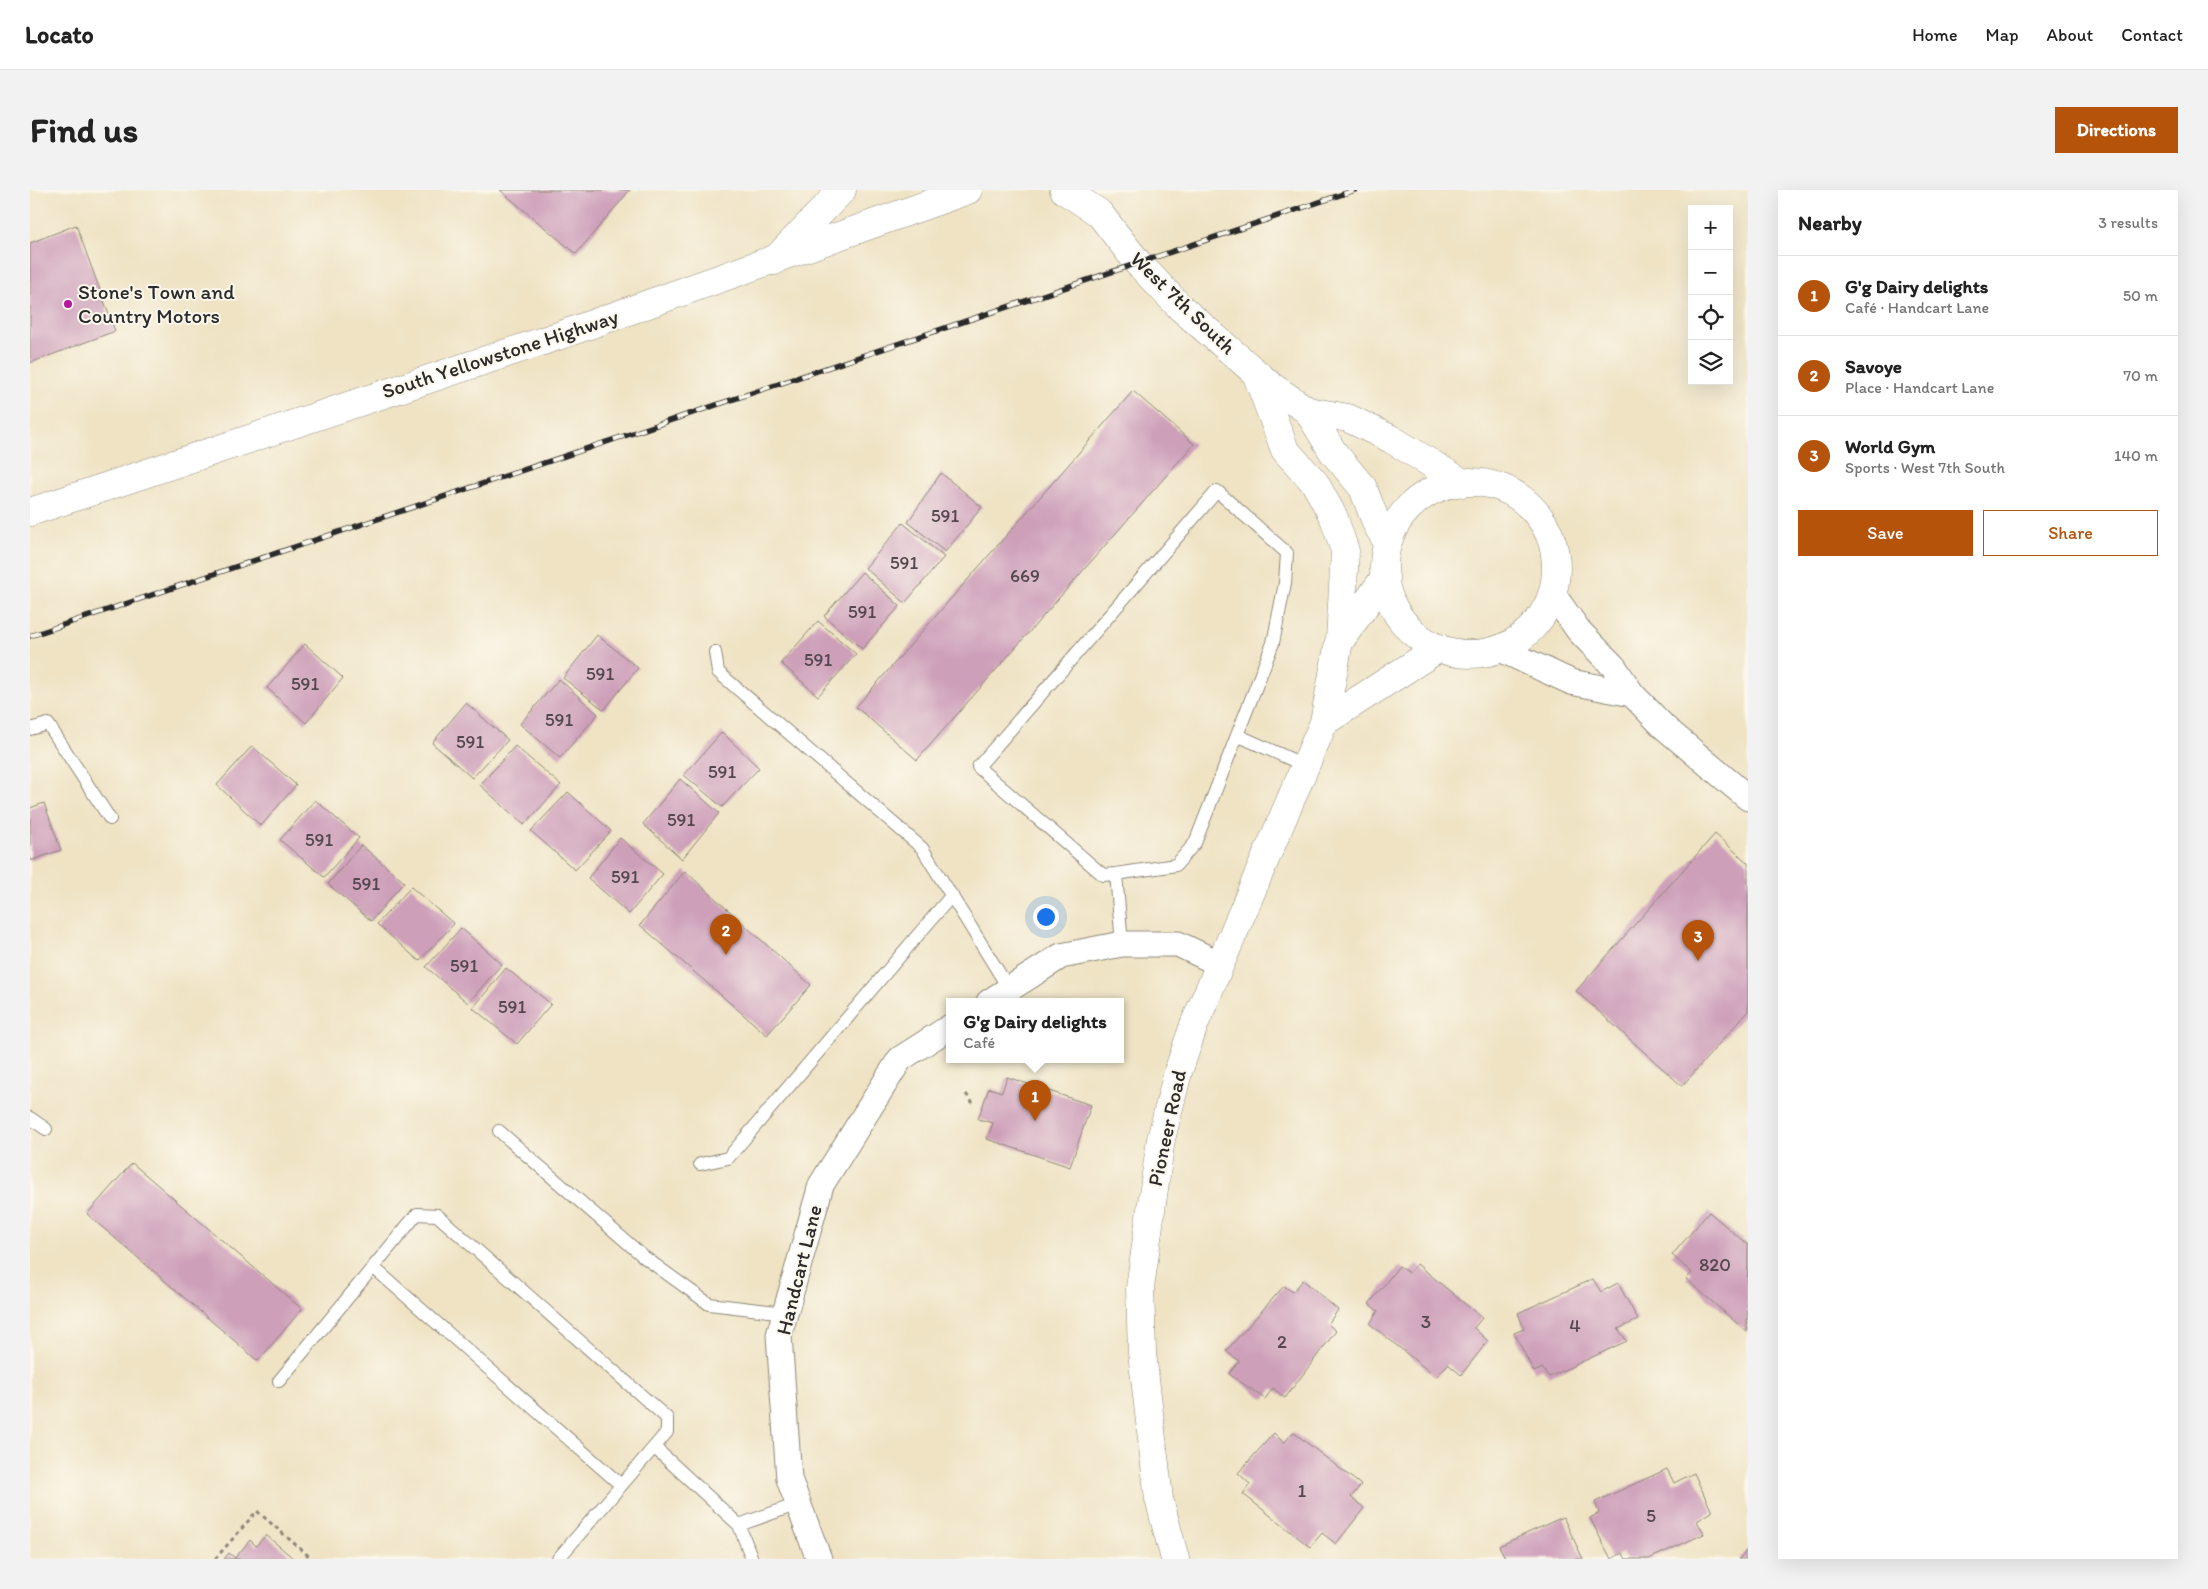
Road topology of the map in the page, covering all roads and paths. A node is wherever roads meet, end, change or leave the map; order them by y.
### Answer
1 (842, 190) edge
2 (968, 190) edge
3 (1064, 190) edge
4 (774, 260) junction
5 (1256, 373) junction
6 (1308, 411) junction
7 (1463, 483) junction
8 (30, 512) edge
9 (1387, 541) junction
10 (1384, 577) junction
11 (1552, 593) junction
12 (1339, 642) junction
13 (1439, 648) junction
14 (1500, 650) junction
15 (715, 652) dead end
16 (1632, 694) junction
17 (1324, 722) junction
18 (30, 729) edge
19 (1237, 735) junction
20 (1306, 766) junction
21 (1748, 798) edge
22 (110, 819) dead end
23 (1116, 874) junction
24 (952, 896) junction
25 (1122, 944) junction
26 (1220, 964) junction
27 (999, 996) edge
28 (946, 1030) edge
29 (966, 1094) dead end
30 (973, 1103) dead end
31 (30, 1118) edge
32 (46, 1129) dead end
33 (499, 1131) dead end
34 (700, 1164) dead end
35 (373, 1267) junction
36 (785, 1313) junction
37 (279, 1381) dead end
38 (654, 1447) junction
39 (621, 1485) junction
40 (798, 1504) junction
41 (739, 1525) junction
42 (215, 1559) edge
43 (312, 1559) edge
44 (558, 1559) edge
45 (752, 1559) edge
46 (819, 1559) edge
47 (1175, 1559) edge

1 - 4 street
2 - 4 street, South Yellowstone Highway
3 - 5 street, West 7th South
4 - 8 street, South Yellowstone Highway
5 - 6 street, West 7th South
5 - 12 street
6 - 7 street, West 7th South
6 - 9 street, West 7th South
7 - 9 street
7 - 11 street
9 - 10 street
10 - 12 street, Pioneer Road
10 - 13 street
11 - 14 street
11 - 16 street
12 - 17 street, Pioneer Road
13 - 14 street
13 - 17 street
14 - 16 street
15 - 24 lane
16 - 21 street
17 - 20 street, Pioneer Road
18 - 22 lane
19 - 20 lane
19 - 23 lane
19 - 23 lane
20 - 26 street, Pioneer Road
23 - 25 lane
24 - 27 lane
24 - 34 lane
25 - 26 street
25 - 27 street
26 - 47 street, Pioneer Road
28 - 36 street, Handcart Lane
29 - 30 path
31 - 32 lane
33 - 36 lane
35 - 37 lane
35 - 38 lane
35 - 39 lane
36 - 40 street, Handcart Lane
38 - 39 lane
38 - 41 lane
39 - 44 lane
40 - 41 lane
40 - 46 street, Handcart Lane
41 - 45 lane
42 - 43 path

